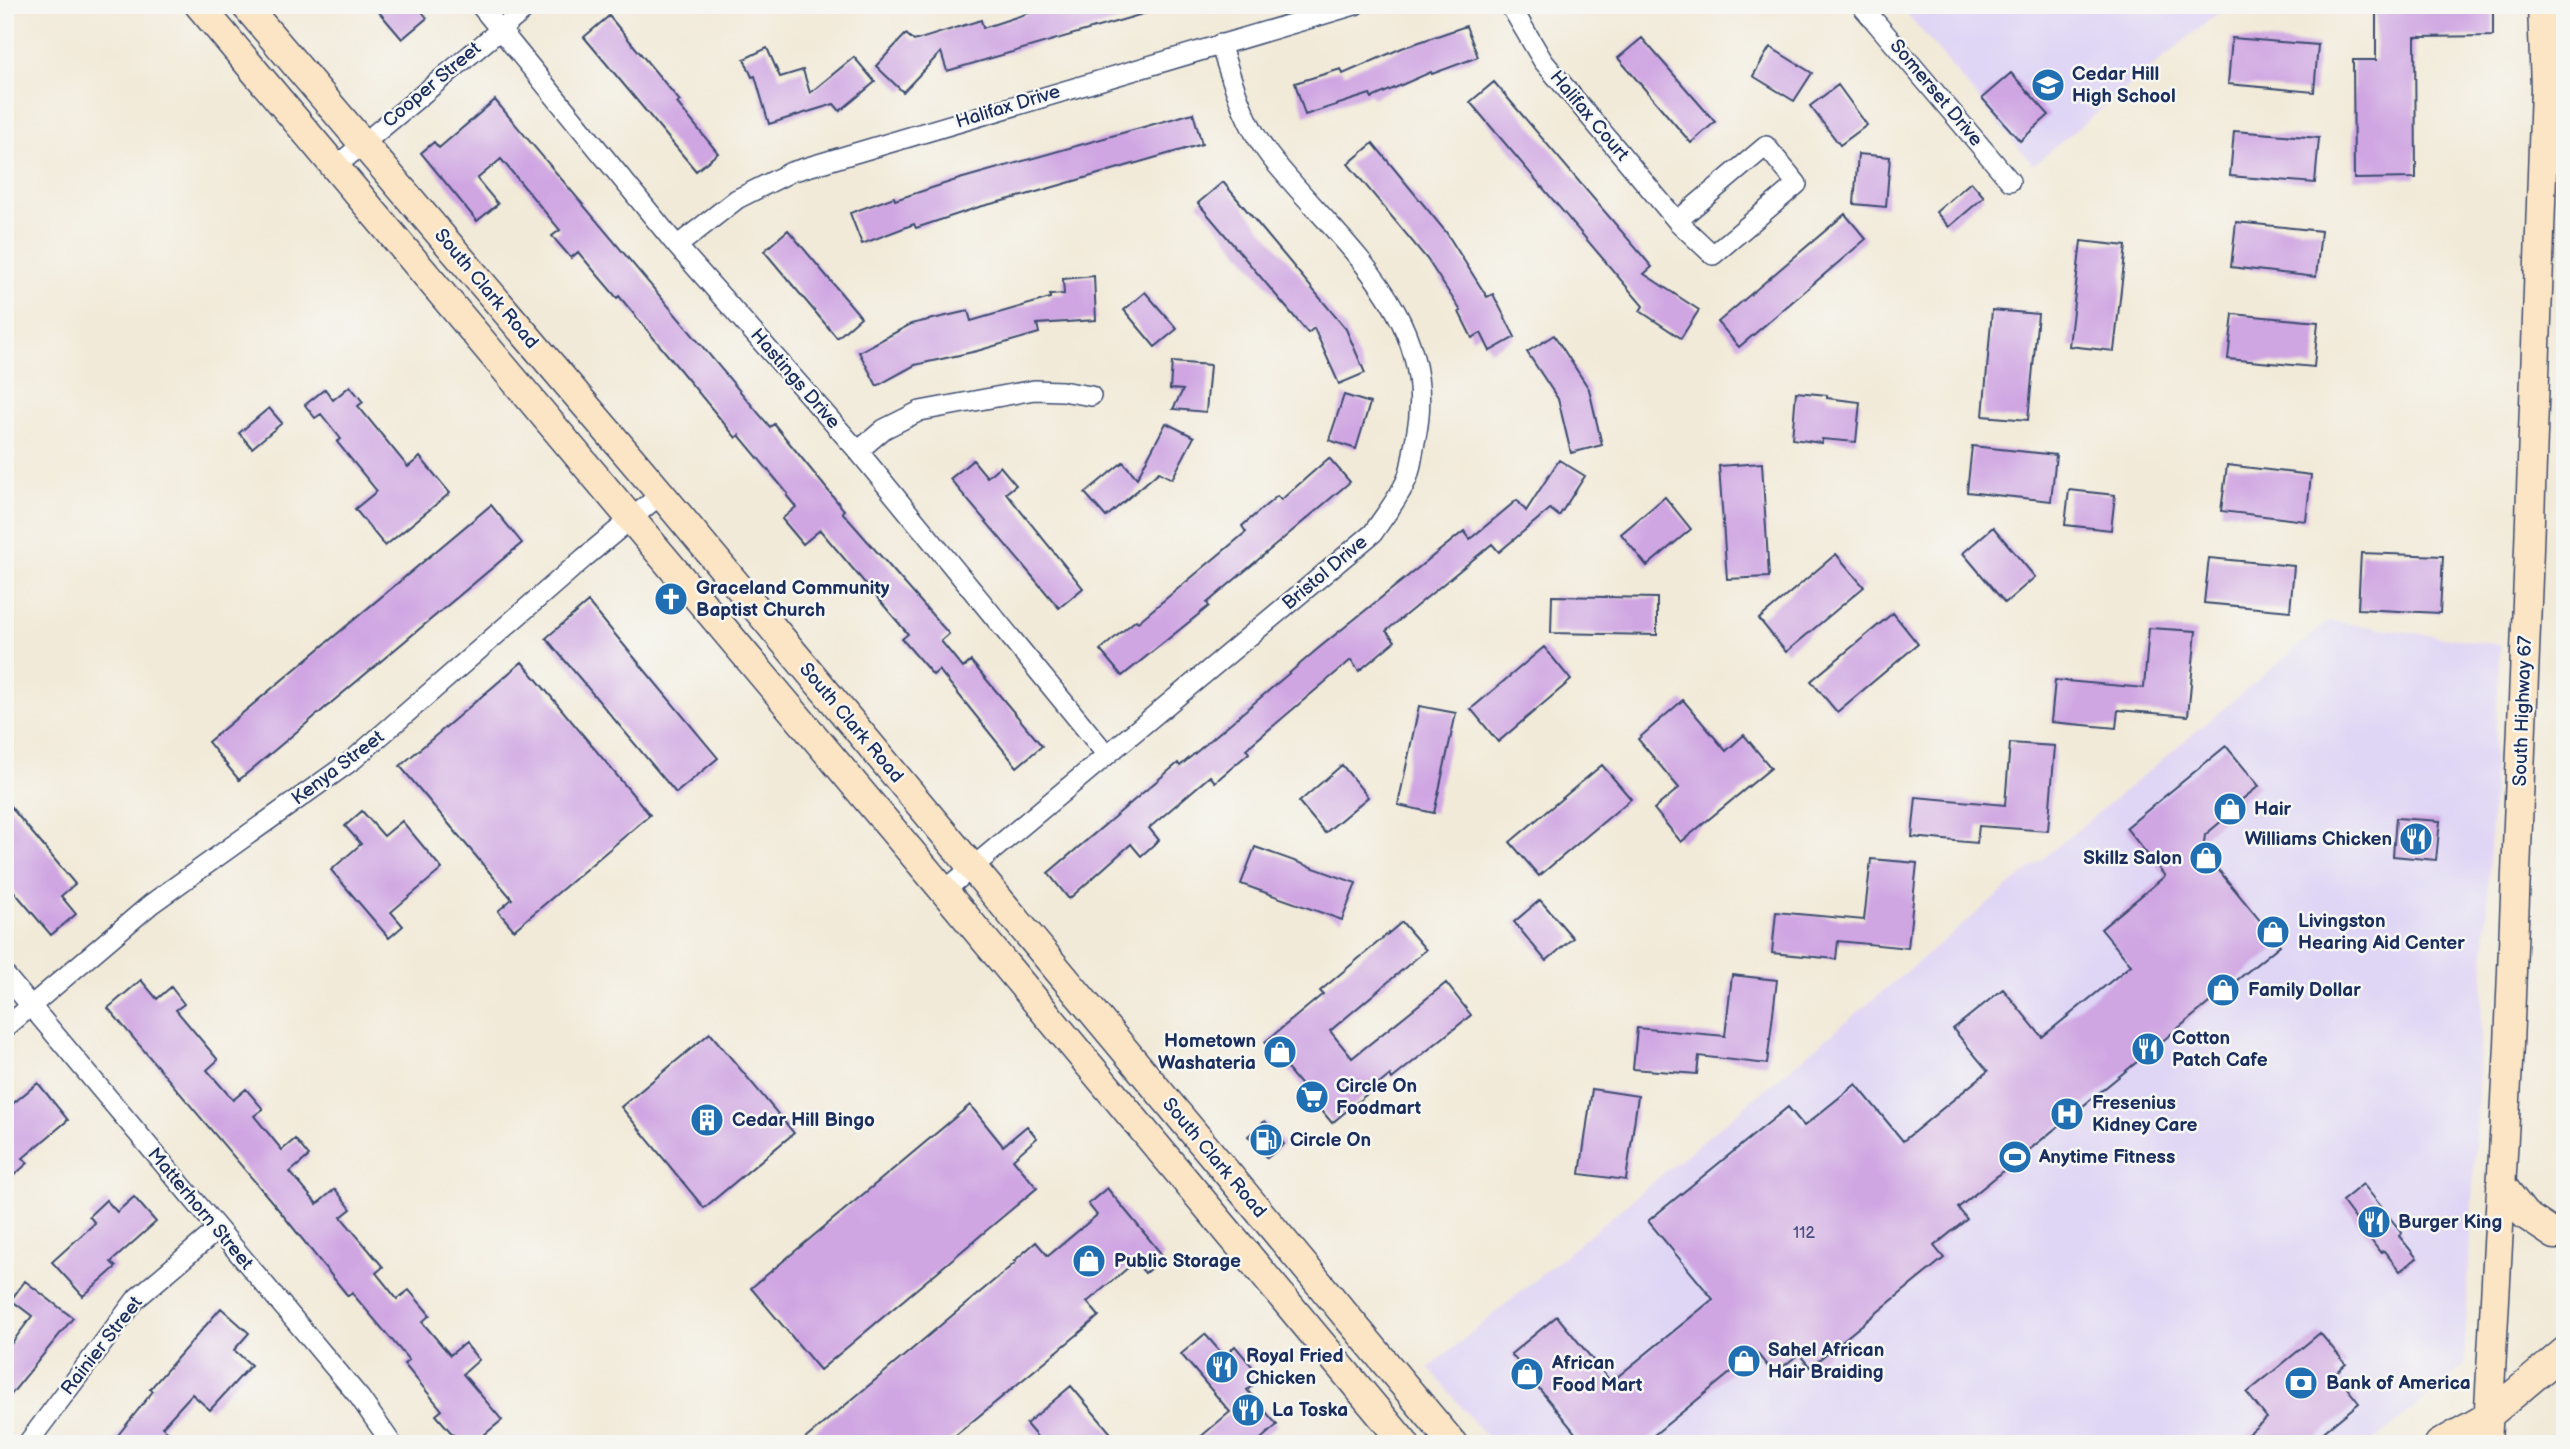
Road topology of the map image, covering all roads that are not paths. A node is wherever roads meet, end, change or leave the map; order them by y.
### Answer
1 (199, 5) edge
2 (246, 5) edge
3 (480, 5) edge
4 (530, 5) edge
5 (1355, 5) edge
6 (1510, 5) edge
7 (1861, 5) edge
8 (2542, 5) edge
9 (500, 28) junction
10 (1220, 44) junction
11 (362, 144) junction
12 (335, 167) junction
13 (2010, 181) dead end
14 (1677, 221) junction
15 (677, 246) junction
16 (1091, 396) dead end
17 (858, 451) junction
18 (661, 494) junction
19 (630, 518) junction
20 (1107, 755) junction
21 (972, 868) junction
22 (944, 891) junction
23 (5, 975) edge
24 (30, 1006) junction
25 (5, 1028) edge
26 (2501, 1184) junction
27 (218, 1230) junction
28 (2565, 1234) edge
29 (2563, 1352) edge
30 (2487, 1430) edge
31 (27, 1444) edge
32 (392, 1444) edge
33 (1405, 1444) edge
34 (1453, 1444) edge
35 (2439, 1444) edge
36 (2468, 1444) edge

1 - 12 main road, South Clark Road
2 - 11 main road, South Clark Road
3 - 9 street, Hastings Drive
4 - 9 street, Cooper Street
5 - 10 street, Halifax Drive
6 - 14 street, Halifax Court
7 - 13 street, Somerset Drive
8 - 26 main road, South Highway 67
9 - 11 street, Cooper Street
9 - 15 street, Hastings Drive
10 - 15 street, Halifax Drive
10 - 20 street, Bristol Drive
11 - 12 street, Cooper Street
11 - 18 main road, South Clark Road
12 - 19 main road, South Clark Road
14 - 14 street, Halifax Court
15 - 17 street, Hastings Drive
16 - 17 street
17 - 20 street, Hastings Drive
18 - 19 street, Kenya Street
18 - 21 main road, South Clark Road
19 - 22 main road, South Clark Road
19 - 24 street, Kenya Street
20 - 21 street, Bristol Drive
21 - 22 street, Bristol Drive
21 - 34 main road, South Clark Road
22 - 33 main road, South Clark Road
23 - 24 street, Matterhorn Street
24 - 25 street, Kenya Street
24 - 27 street, Matterhorn Street
26 - 28 main road
26 - 30 main road, South Highway 67
27 - 31 street, Rainier Street
27 - 32 street, Matterhorn Street
29 - 30 main road
30 - 35 main road
30 - 36 main road

